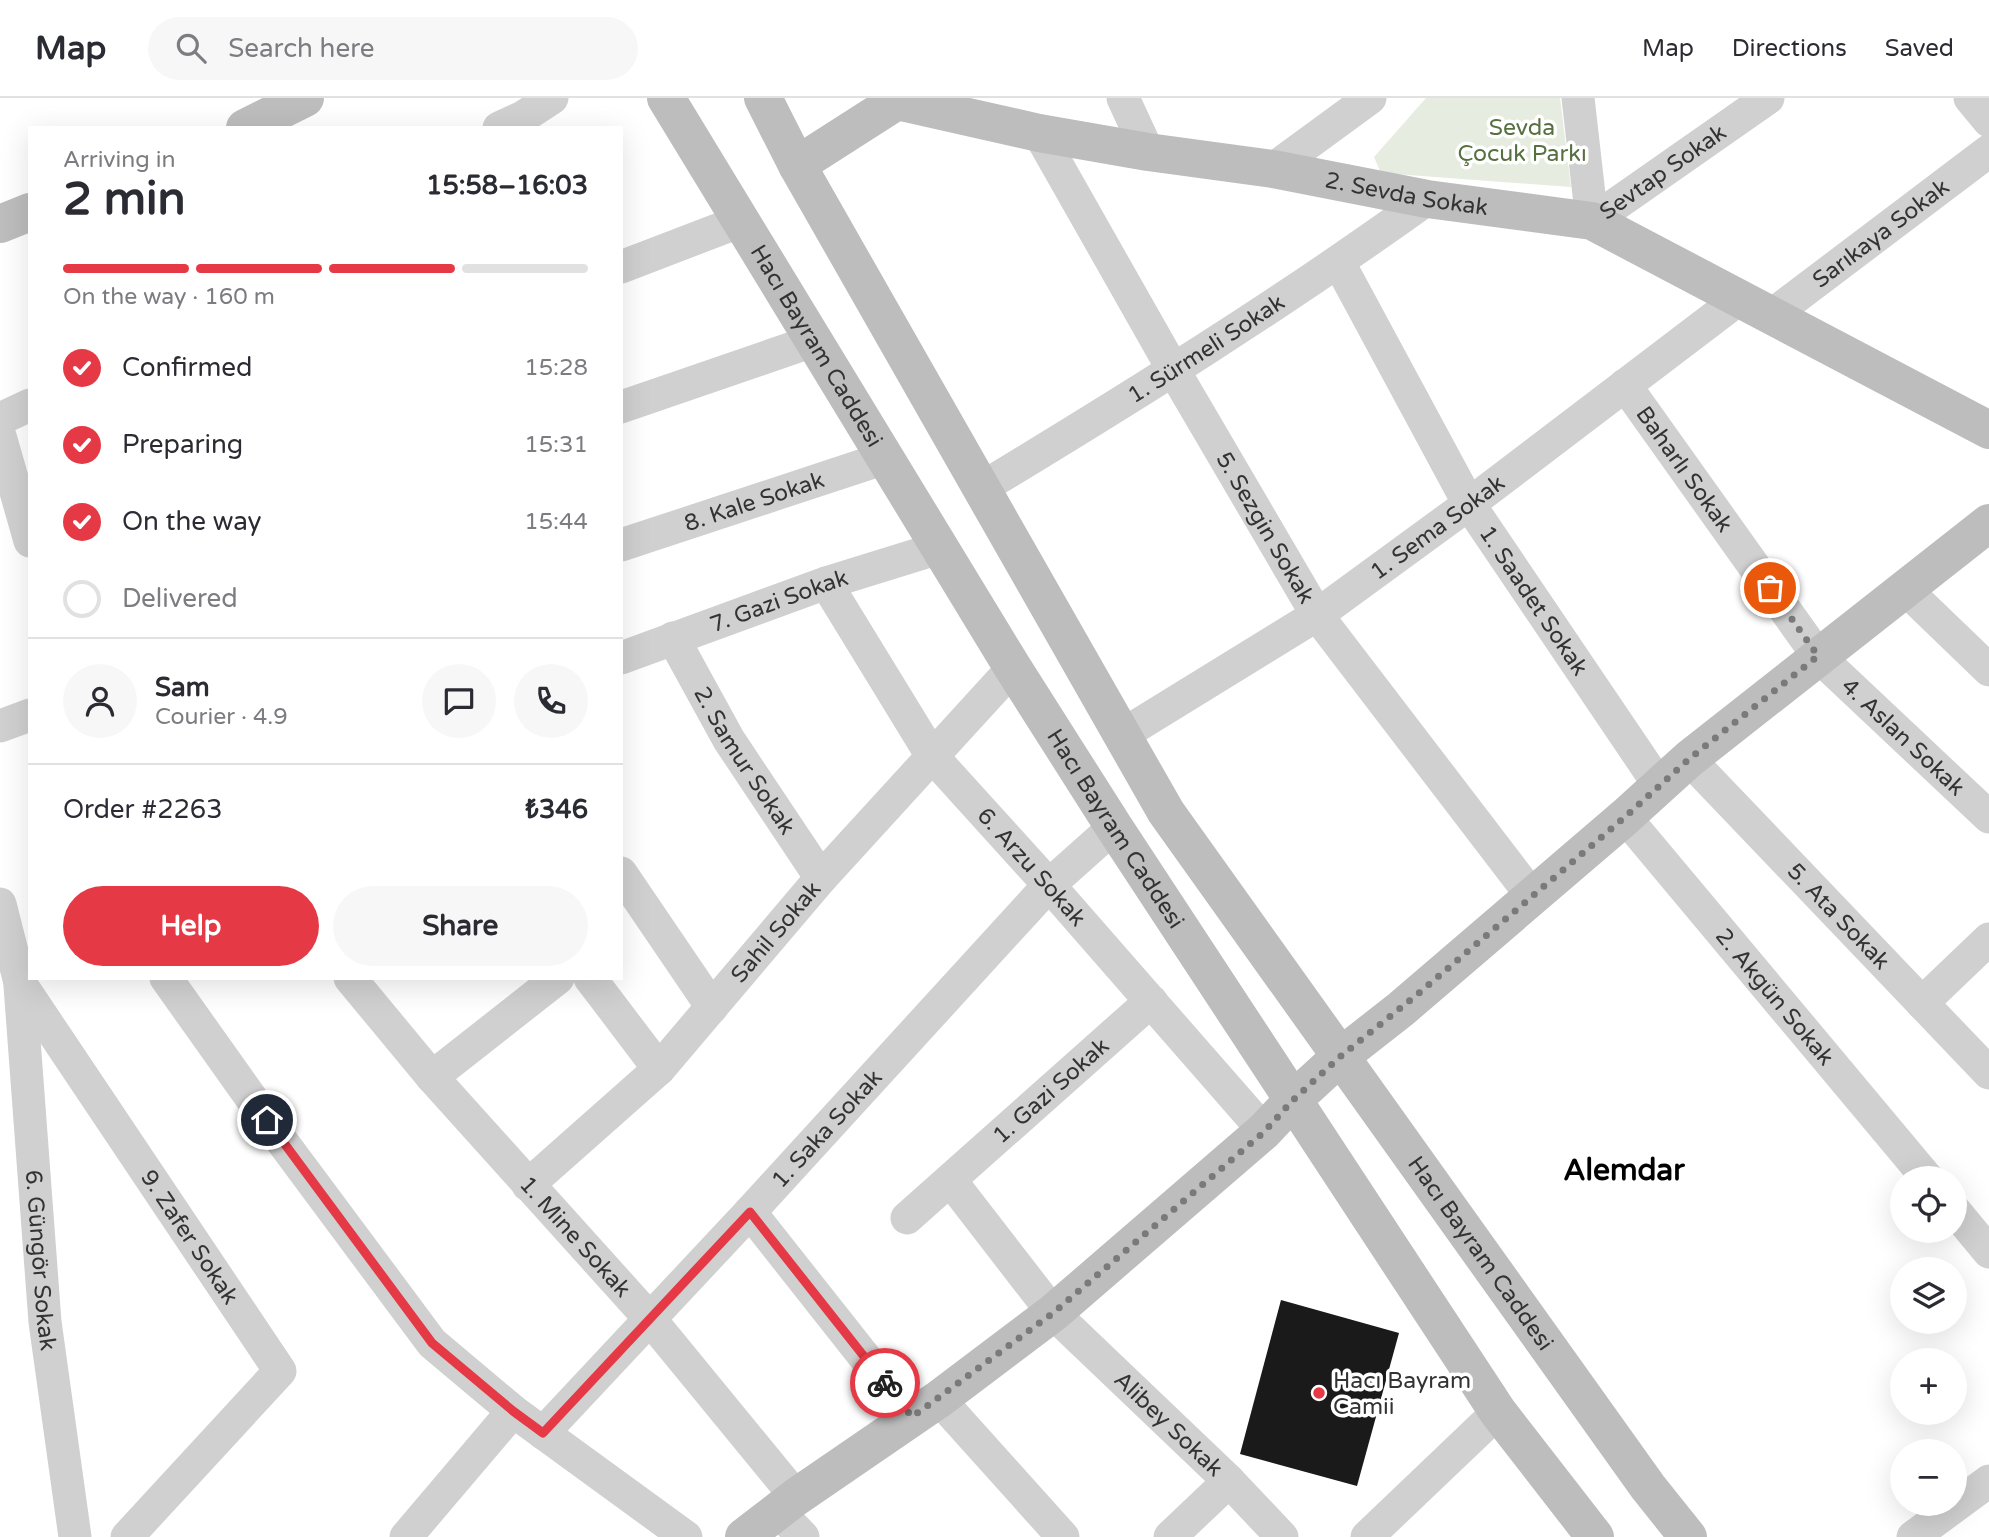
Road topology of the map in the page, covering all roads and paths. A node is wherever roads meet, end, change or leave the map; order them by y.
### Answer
1 (305, 98) edge
2 (552, 98) edge
3 (666, 98) edge
4 (763, 98) edge
5 (1123, 98) edge
6 (1370, 98) edge
7 (1578, 98) edge
8 (1768, 98) edge
9 (1970, 98) edge
10 (896, 100) edge
11 (1989, 121) edge
12 (251, 126) edge
13 (503, 126) edge
14 (1039, 133) junction
15 (1989, 150) edge
16 (1148, 152) junction
17 (797, 165) junction
18 (1273, 169) junction
19 (1427, 199) junction
20 (28, 213) edge
21 (741, 221) junction
22 (1592, 221) junction
23 (0, 224) edge
24 (1339, 263) junction
25 (623, 266) edge
26 (1756, 307) junction
27 (813, 341) junction
28 (1174, 371) junction
29 (1625, 384) junction
30 (28, 406) edge
31 (623, 406) edge
32 (0, 419) edge
33 (1989, 430) edge
34 (0, 436) edge
35 (885, 458) junction
36 (980, 489) junction
37 (1469, 504) junction
38 (1989, 523) edge
39 (28, 534) edge
40 (623, 544) edge
41 (939, 548) junction
42 (826, 583) junction
43 (1903, 588) junction
44 (1317, 615) junction
45 (673, 638) junction
46 (1818, 656) junction
47 (623, 657) edge
48 (1013, 668) junction
49 (1989, 670) edge
50 (28, 716) edge
51 (0, 726) edge
52 (1122, 735) junction
53 (932, 756) junction
54 (1689, 759) junction
55 (1659, 785) junction
56 (1625, 817) junction
57 (1989, 817) edge
58 (1114, 827) junction
59 (623, 876) edge
60 (821, 878) junction
61 (1049, 885) junction
62 (1532, 896) junction
63 (0, 904) edge
64 (1989, 939) edge
65 (167, 980) edge
66 (352, 980) edge
67 (555, 980) edge
68 (592, 980) edge
69 (19, 983) edge
70 (1151, 1001) junction
71 (1922, 1003) junction
72 (712, 1007) junction
73 (1341, 1056) junction
74 (659, 1069) junction
75 (1989, 1073) edge
76 (432, 1077) junction
77 (1293, 1100) junction
78 (1264, 1132) junction
79 (1917, 1166) edge
80 (951, 1181) junction
81 (528, 1185) junction
82 (750, 1212) junction
83 (908, 1217) dead end
84 (1967, 1226) edge
85 (1989, 1252) edge
86 (1053, 1313) junction
87 (650, 1319) junction
88 (926, 1408) junction
89 (513, 1411) junction
90 (1498, 1412) junction
91 (543, 1433) junction
92 (1229, 1481) junction
93 (1989, 1481) edge
94 (792, 1515) edge
95 (1581, 1532) edge
96 (75, 1537) edge
97 (127, 1537) edge
98 (406, 1537) edge
99 (686, 1537) edge
100 (744, 1537) edge
101 (1063, 1537) edge
102 (1170, 1537) edge
103 (1282, 1537) edge
104 (1367, 1537) edge
105 (1688, 1537) edge
106 (1913, 1537) edge

1 - 12 main road
2 - 13 street
3 - 21 main road, Hacı Bayram Caddesi
4 - 17 main road, Hacı Bayram Caddesi
5 - 16 street
6 - 18 street
7 - 22 street
8 - 22 street, Sevtap Sokak
9 - 11 street
10 - 14 main road, 2. Sevda Sokak
10 - 17 main road, 2. Sevda Sokak
14 - 16 main road, 2. Sevda Sokak
14 - 28 street, 5. Sezgin Sokak
15 - 26 street, Sarıkaya Sokak
16 - 18 main road, 2. Sevda Sokak
17 - 36 main road, Hacı Bayram Caddesi
18 - 19 main road, 2. Sevda Sokak
19 - 22 main road, 2. Sevda Sokak
19 - 24 street, 1. Sürmeli Sokak
20 - 23 main road
21 - 25 street
21 - 27 main road, Hacı Bayram Caddesi
22 - 26 main road, 2. Sevda Sokak
24 - 28 street, 1. Sürmeli Sokak
24 - 37 street, 1. Saadet Sokak
26 - 29 street, 1. Sema Sokak
26 - 33 main road, 2. Sevda Sokak
27 - 31 street
27 - 35 main road, Hacı Bayram Caddesi
28 - 36 street, 1. Sürmeli Sokak
28 - 44 street, 5. Sezgin Sokak
29 - 37 street, 1. Sema Sokak
29 - 46 street, Baharlı Sokak
30 - 32 street
34 - 39 street
35 - 40 street, 8. Kale Sokak
35 - 41 main road, Hacı Bayram Caddesi
36 - 52 main road, Hacı Bayram Caddesi
37 - 44 street, 1. Sema Sokak
37 - 55 street, 1. Saadet Sokak
38 - 43 main road
41 - 42 street, 7. Gazi Sokak
41 - 48 main road, Hacı Bayram Caddesi
42 - 45 street, 7. Gazi Sokak
42 - 53 street, 6. Arzu Sokak
43 - 46 main road
43 - 49 street
44 - 52 street, 1. Sema Sokak
44 - 62 street, 5. Sezgin Sokak
45 - 47 street, 7. Gazi Sokak
45 - 60 street, 2. Samur Sokak
46 - 54 main road
46 - 57 street, 4. Aslan Sokak
48 - 53 street, Sahil Sokak
48 - 58 main road, Hacı Bayram Caddesi
50 - 51 street
52 - 73 main road, Hacı Bayram Caddesi
53 - 60 street, Sahil Sokak
53 - 61 street, 6. Arzu Sokak
54 - 55 main road
54 - 71 street, 5. Ata Sokak
55 - 56 main road
56 - 62 main road
56 - 79 street, 2. Akgün Sokak
58 - 61 street, 1. Saka Sokak
58 - 77 main road, Hacı Bayram Caddesi
59 - 72 street
60 - 72 street, Sahil Sokak
61 - 70 street, 6. Arzu Sokak
61 - 82 street, 1. Saka Sokak
62 - 73 main road
63 - 69 street, 9. Zafer Sokak
64 - 71 street
65 - 89 street
66 - 76 street, 1. Mine Sokak
67 - 76 street
68 - 74 street
69 - 96 street, 6. Güngör Sokak
69 - 97 street, 9. Zafer Sokak
70 - 78 street, 6. Arzu Sokak
70 - 80 street, 1. Gazi Sokak
71 - 75 street, 5. Ata Sokak
72 - 74 street, Sahil Sokak
73 - 77 main road
73 - 105 main road, Hacı Bayram Caddesi
74 - 81 street, Sahil Sokak
76 - 81 street, 1. Mine Sokak
77 - 78 main road
77 - 90 main road, Hacı Bayram Caddesi
78 - 86 main road
80 - 83 street, 1. Gazi Sokak
80 - 86 street
81 - 87 street, 1. Mine Sokak
82 - 87 street, 1. Saka Sokak
82 - 88 street
84 - 85 street
86 - 88 main road
86 - 92 street, Alibey Sokak
87 - 91 street, 1. Saka Sokak
87 - 94 street, 1. Mine Sokak
88 - 94 main road
88 - 101 street
89 - 91 street
89 - 98 street
90 - 95 main road, Hacı Bayram Caddesi
90 - 104 street
91 - 99 street
92 - 102 street
92 - 103 street, Alibey Sokak
93 - 106 street
94 - 100 main road

